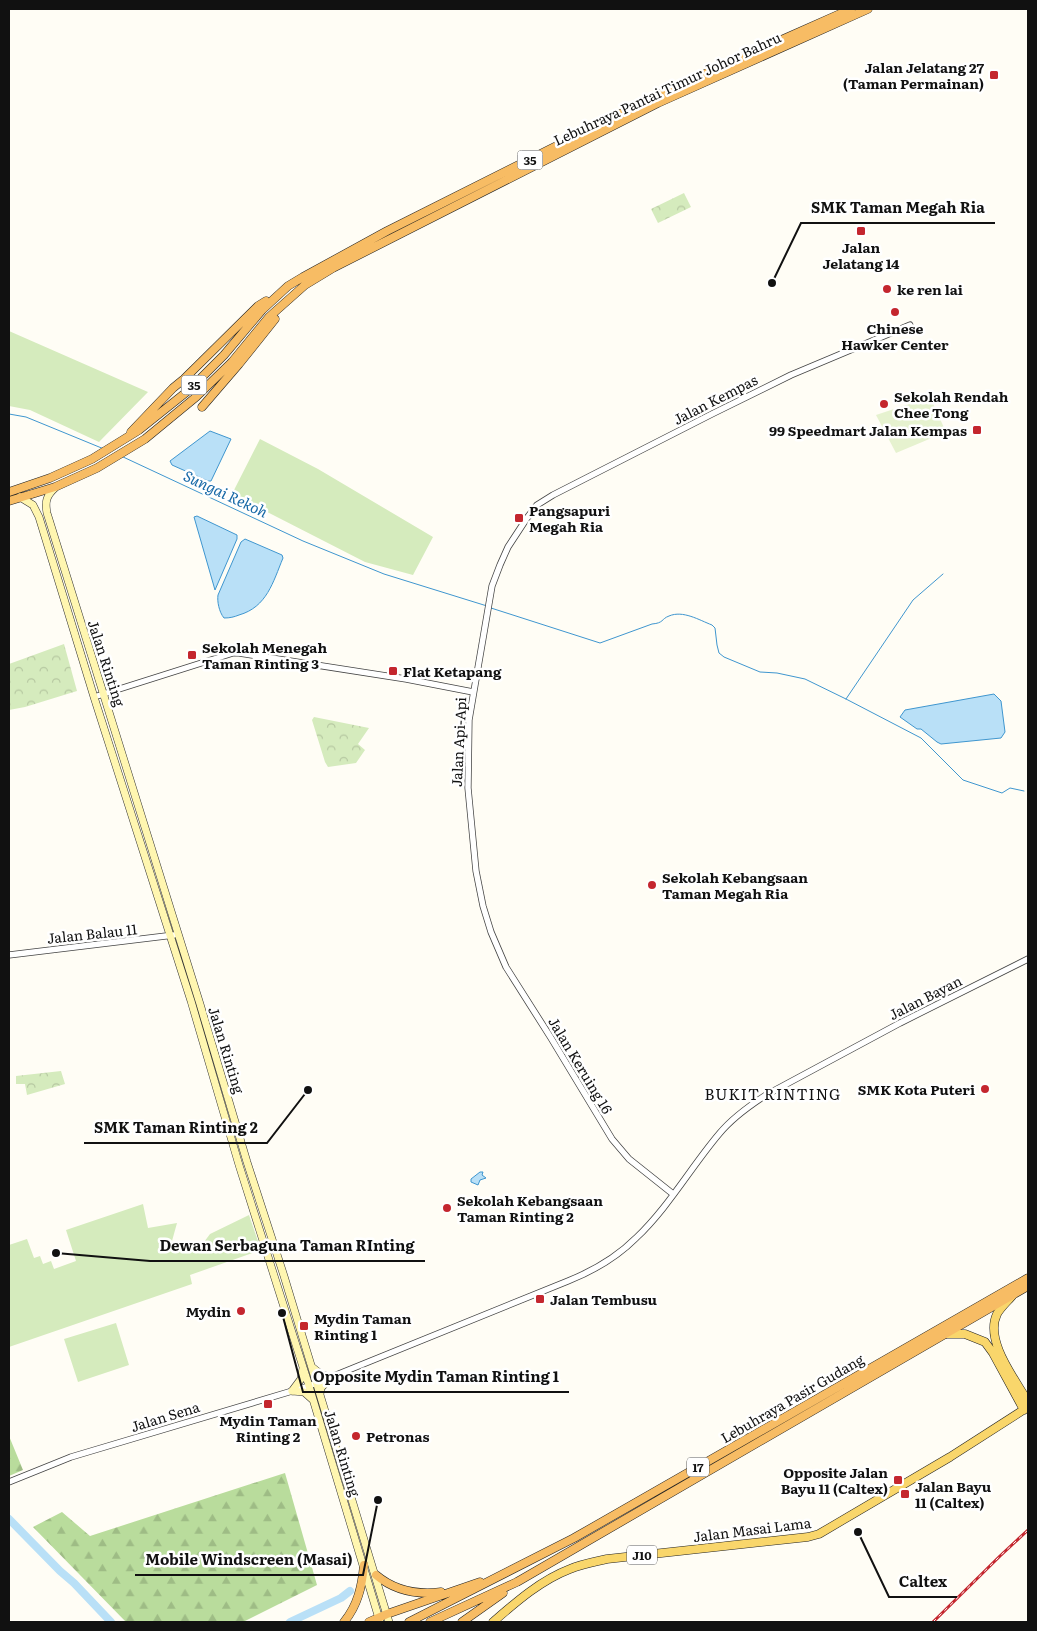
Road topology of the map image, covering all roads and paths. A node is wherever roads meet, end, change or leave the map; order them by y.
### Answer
1 (851, 9) edge
2 (868, 9) edge
3 (333, 268) junction
4 (288, 286) junction
5 (910, 325) dead end
6 (202, 407) dead end
7 (125, 439) junction
8 (55, 487) junction
9 (9, 492) edge
10 (20, 497) junction
11 (9, 501) edge
12 (537, 505) joint
13 (473, 692) junction
14 (104, 694) junction
15 (94, 697) junction
16 (491, 932) joint
17 (178, 934) junction
18 (170, 936) junction
19 (9, 955) edge
20 (1028, 959) edge
21 (673, 1194) junction
22 (1028, 1278) edge
23 (1028, 1286) edge
24 (1014, 1294) junction
25 (944, 1334) junction
26 (307, 1367) junction
27 (331, 1377) junction
28 (313, 1385) junction
29 (1019, 1385) junction
30 (292, 1391) junction
31 (1028, 1393) edge
32 (317, 1398) junction
33 (1028, 1402) edge
34 (1026, 1409) edge
35 (9, 1482) edge
36 (364, 1565) junction
37 (501, 1574) junction
38 (376, 1575) junction
39 (517, 1582) junction
40 (465, 1588) junction
41 (473, 1614) junction
42 (388, 1618) edge
43 (379, 1620) edge
44 (344, 1622) edge
45 (369, 1622) edge
46 (408, 1622) edge
47 (430, 1622) edge
48 (456, 1622) edge
49 (462, 1622) edge
50 (493, 1622) edge

1 - 4 highway, Lebuhraya Pantai Timur Johor Bahru / 35
2 - 3 highway, Lebuhraya Pantai Timur Johor Bahru / 35
3 - 6 highway
3 - 8 highway, Lebuhraya Pantai Timur Johor Bahru / 35
4 - 7 highway
4 - 7 highway, Lebuhraya Pantai Timur Johor Bahru / 35
5 - 12 street, Jalan Kempas
7 - 9 highway, Lebuhraya Pantai Timur Johor Bahru / 35
8 - 10 highway, Lebuhraya Pantai Timur Johor Bahru / 35
8 - 14 main road, Jalan Rinting
10 - 11 highway, Lebuhraya Pantai Timur Johor Bahru / 35
10 - 15 main road, Jalan Rinting
12 - 13 street, Jalan Api-Api
13 - 14 street
13 - 16 street, Jalan Api-Api
14 - 15 street
14 - 17 main road, Jalan Rinting
15 - 18 main road, Jalan Rinting
16 - 21 street, Jalan Keruing 16
17 - 18 street, Jalan Balau 11
17 - 26 main road, Jalan Rinting
18 - 19 street, Jalan Balau 11
18 - 26 main road, Jalan Rinting
20 - 21 street, Jalan Bayan
21 - 27 street
22 - 37 highway, Lebuhraya Pasir Gudang / 17
23 - 24 highway, Lebuhraya Pasir Gudang / 17
24 - 25 highway, Lebuhraya Pasir Gudang / 17
24 - 29 main road
25 - 34 main road
25 - 39 highway, Lebuhraya Pasir Gudang / 17
26 - 27 main road
26 - 28 main road, Jalan Rinting
26 - 30 main road
27 - 28 street
27 - 32 main road
28 - 30 street, Jalan Sena
28 - 32 main road, Jalan Rinting
29 - 31 main road
29 - 33 main road
30 - 32 main road
30 - 35 street, Jalan Sena
32 - 36 main road, Jalan Rinting
32 - 38 main road, Jalan Rinting
34 - 50 main road, Jalan Masai Lama / J10
36 - 43 main road, Jalan Rinting
36 - 44 highway
37 - 40 highway
37 - 46 highway, Lebuhraya Pasir Gudang / 17
38 - 40 highway
38 - 42 main road, Jalan Rinting
39 - 41 highway
39 - 47 highway, Lebuhraya Pasir Gudang / 17
40 - 42 highway
41 - 48 highway
41 - 49 highway
42 - 43 highway
43 - 45 highway

